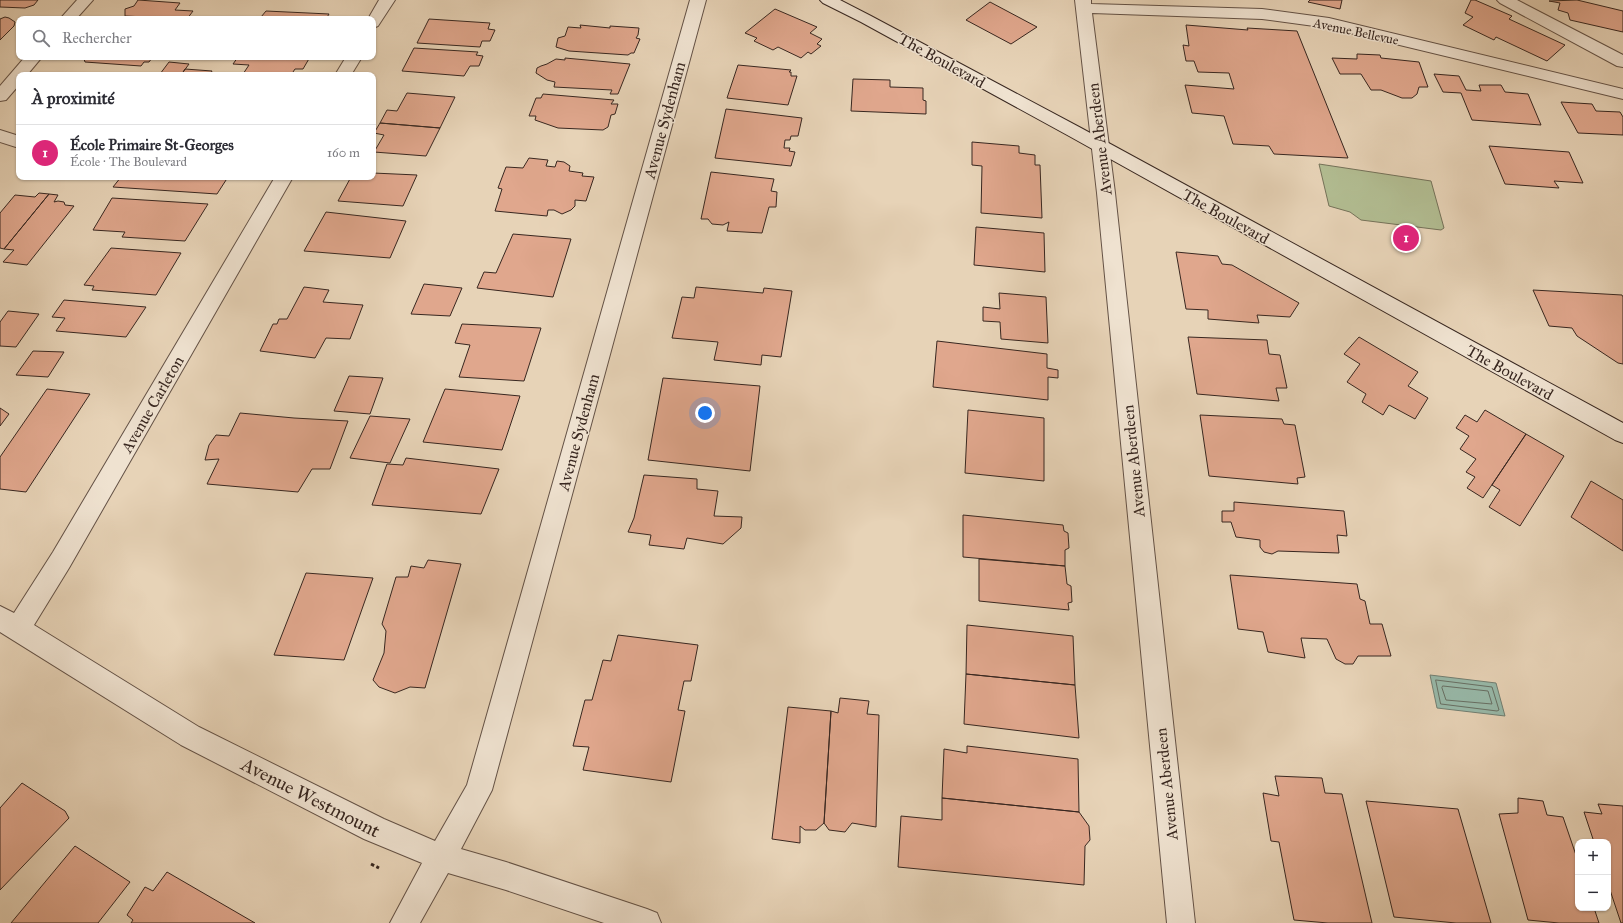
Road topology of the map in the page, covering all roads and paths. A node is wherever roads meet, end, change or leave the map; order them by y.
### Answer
1 (84, 0) edge
2 (387, 0) edge
3 (698, 0) edge
4 (828, 0) edge
5 (1505, 0) edge
6 (1083, 4) edge
7 (71, 16) edge
8 (376, 19) edge
9 (31, 60) edge
10 (352, 60) edge
11 (1623, 62) edge
12 (21, 72) edge
13 (345, 72) edge
14 (16, 78) edge
15 (1623, 94) edge
16 (0, 96) edge
17 (0, 136) edge
18 (16, 141) edge
19 (1100, 146) junction
20 (282, 180) edge
21 (1623, 434) edge
22 (9, 624) edge
23 (440, 857) junction
24 (404, 923) edge
25 (647, 923) edge
26 (1181, 923) edge

1 - 7 street
2 - 8 street
3 - 23 street, Avenue Sydenham
4 - 19 street, The Boulevard
5 - 11 street
6 - 15 street, Avenue Bellevue
6 - 19 street, Avenue Aberdeen
9 - 12 street
10 - 13 street
14 - 16 street
17 - 18 street
19 - 21 street, The Boulevard
19 - 26 street, Avenue Aberdeen
20 - 22 street, Avenue Carleton
22 - 23 street, Avenue Westmount
23 - 24 street, Avenue Sydenham
23 - 25 street, Avenue Westmount

